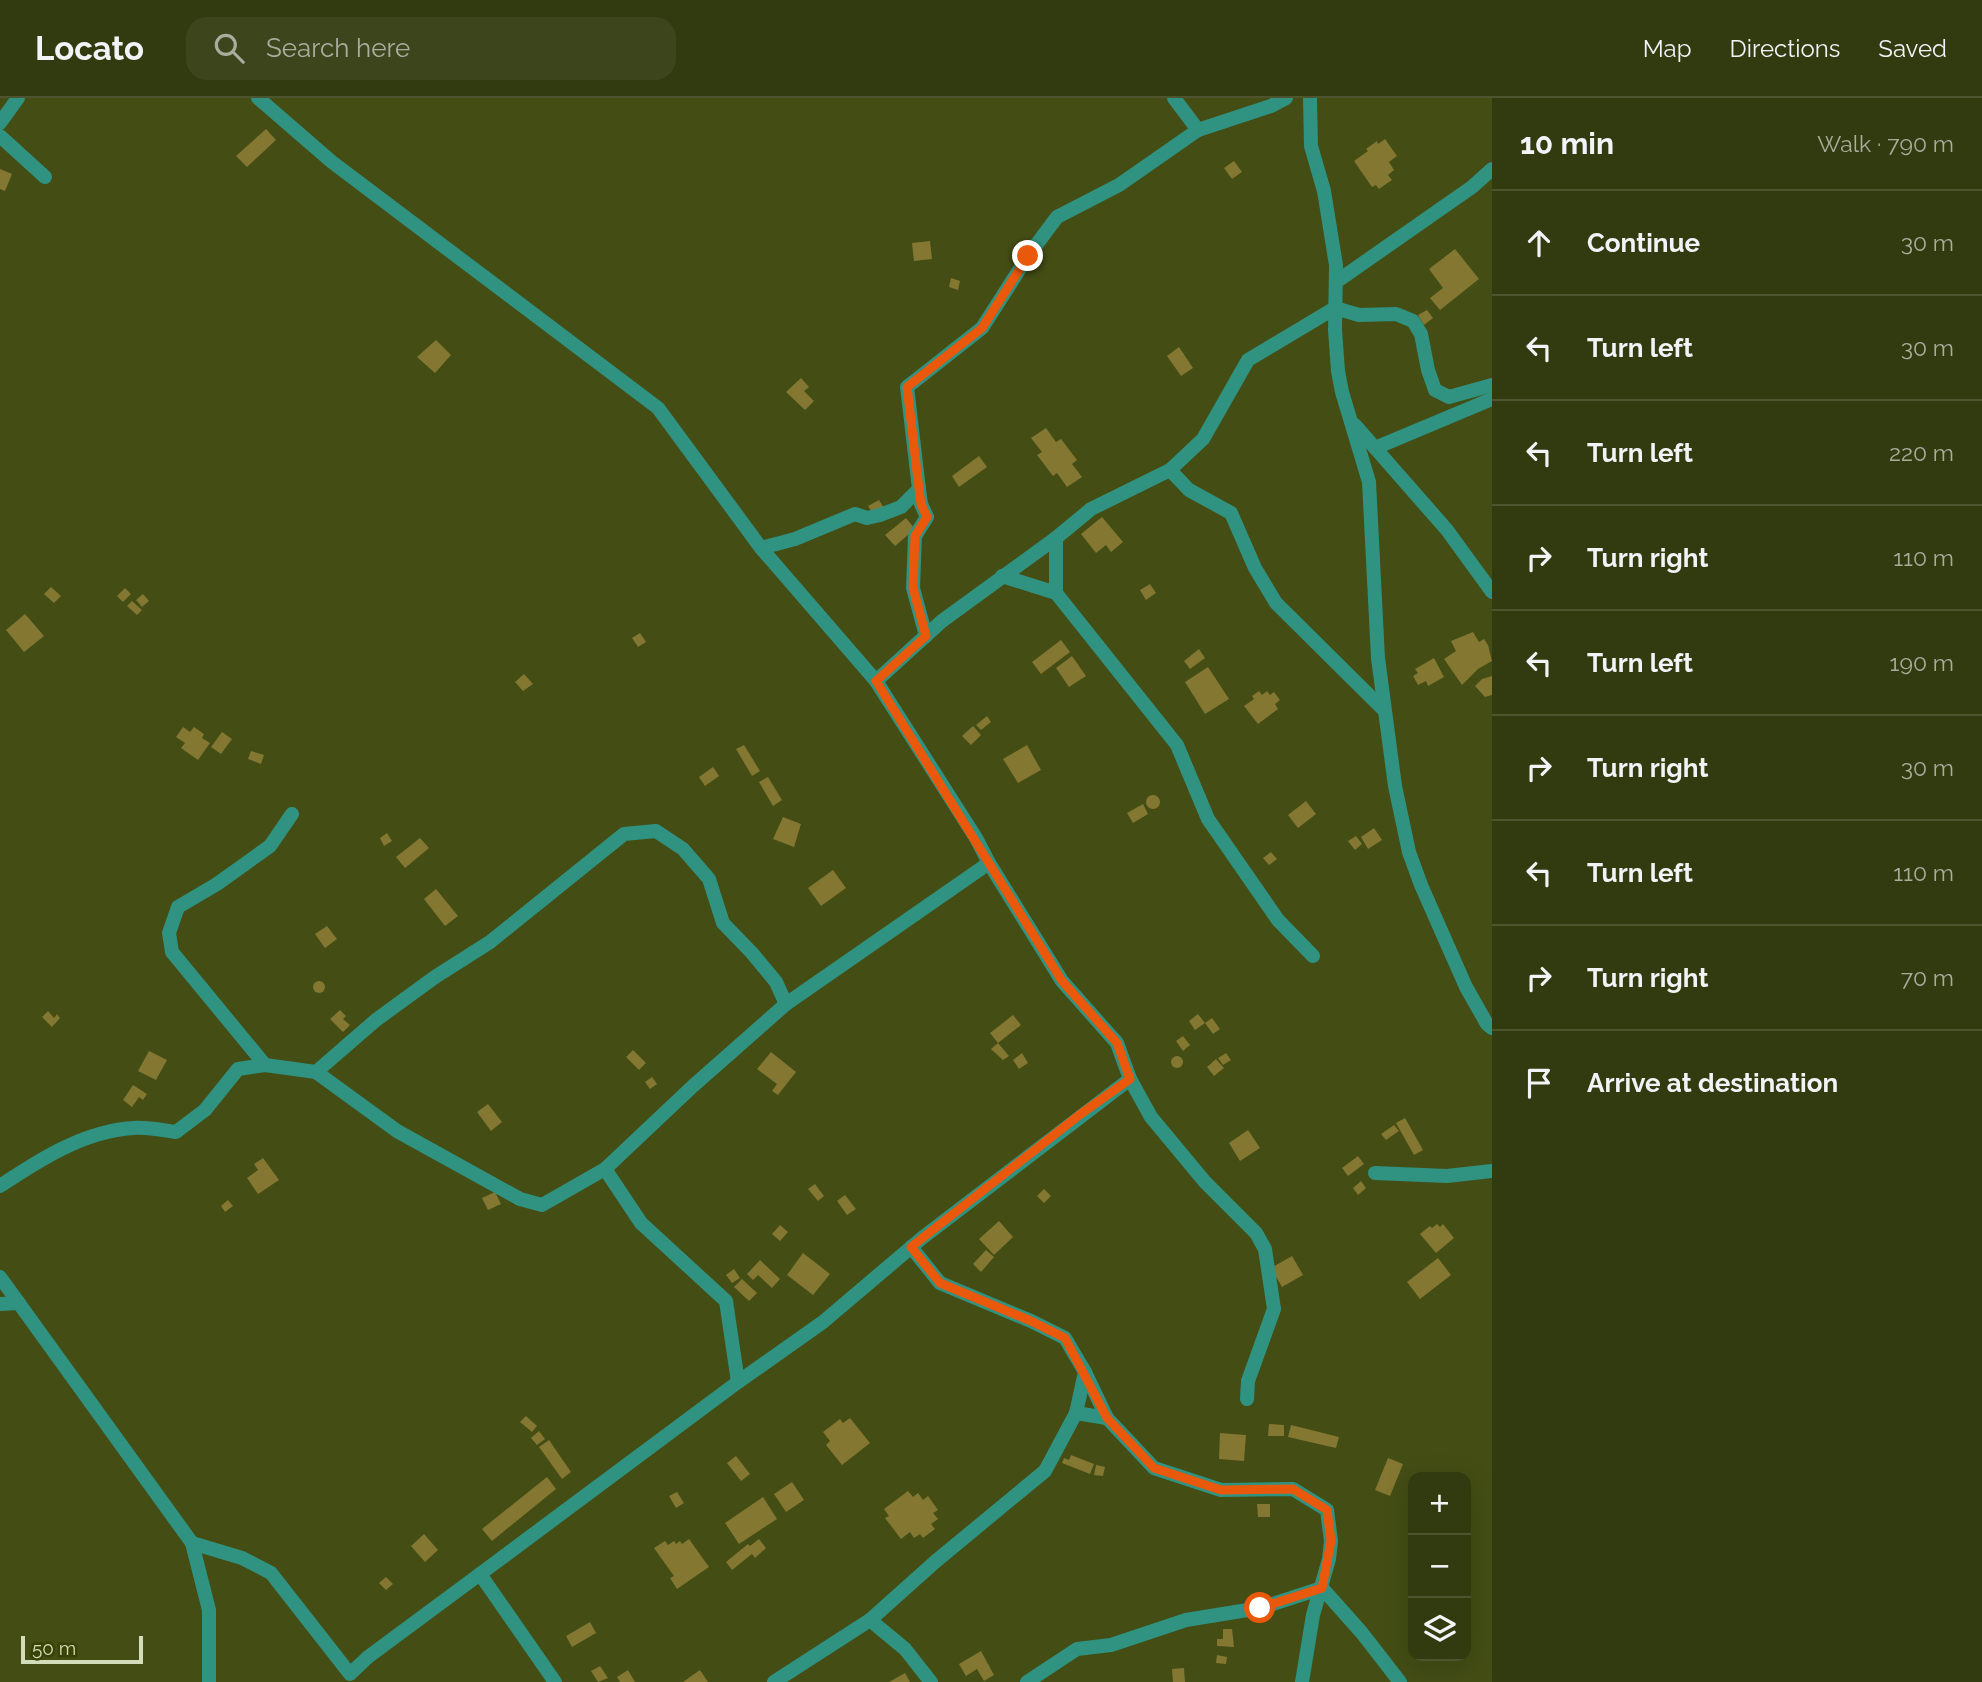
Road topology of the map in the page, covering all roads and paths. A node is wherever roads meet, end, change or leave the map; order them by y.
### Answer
1 (18, 98) edge
2 (258, 98) edge
3 (1174, 98) edge
4 (1286, 98) edge
5 (1310, 98) edge
6 (0, 123) edge
7 (1198, 130) junction
8 (0, 136) edge
9 (1492, 169) edge
10 (45, 177) dead end
11 (1336, 282) junction
12 (1335, 308) junction
13 (1492, 386) edge
14 (1492, 399) edge
15 (1352, 421) junction
16 (1376, 448) junction
17 (1170, 470) junction
18 (919, 489) junction
19 (1056, 538) junction
20 (761, 548) junction
21 (1002, 576) junction
22 (1492, 592) edge
23 (1056, 593) junction
24 (926, 636) junction
25 (876, 681) junction
26 (1384, 710) junction
27 (292, 814) dead end
28 (989, 863) junction
29 (1313, 956) dead end
30 (786, 1004) junction
31 (1492, 1028) edge
32 (265, 1065) junction
33 (316, 1072) junction
34 (1130, 1079) junction
35 (605, 1169) junction
36 (1492, 1171) edge
37 (1375, 1173) dead end
38 (0, 1186) edge
39 (911, 1247) junction
40 (0, 1277) edge
41 (19, 1303) junction
42 (0, 1304) edge
43 (1084, 1372) junction
44 (738, 1382) junction
45 (1247, 1399) dead end
46 (1076, 1413) junction
47 (1107, 1418) junction
48 (192, 1543) junction
49 (480, 1574) junction
50 (1322, 1588) junction
51 (870, 1620) junction
52 (209, 1682) edge
53 (555, 1682) edge
54 (774, 1682) edge
55 (931, 1682) edge
56 (1027, 1682) edge
57 (1302, 1682) edge
58 (1400, 1682) edge

1 - 6 street
2 - 20 street
3 - 7 street
4 - 7 street
5 - 11 street
7 - 18 street
8 - 10 street
9 - 11 street
11 - 12 street
12 - 13 street
12 - 15 street
12 - 17 street
14 - 16 street
15 - 16 street
15 - 26 street
16 - 22 street
17 - 19 street
17 - 26 street
18 - 20 street
18 - 24 street
19 - 21 street
19 - 23 street
20 - 25 street
21 - 23 street
21 - 24 street
23 - 29 street
24 - 25 street
25 - 28 street
26 - 31 street
27 - 32 street
28 - 30 street
28 - 34 street
30 - 33 street
30 - 35 street
32 - 33 street
32 - 38 street
33 - 35 street
34 - 39 street
34 - 45 street
35 - 44 street
36 - 37 street
39 - 43 street
39 - 44 street
40 - 41 street
41 - 42 street
41 - 48 street
43 - 46 street
43 - 47 street
44 - 49 street
46 - 47 street
46 - 51 street
47 - 50 street
48 - 49 street
48 - 52 street
49 - 53 street
50 - 56 street
50 - 57 street
50 - 58 street
51 - 54 street
51 - 55 street

